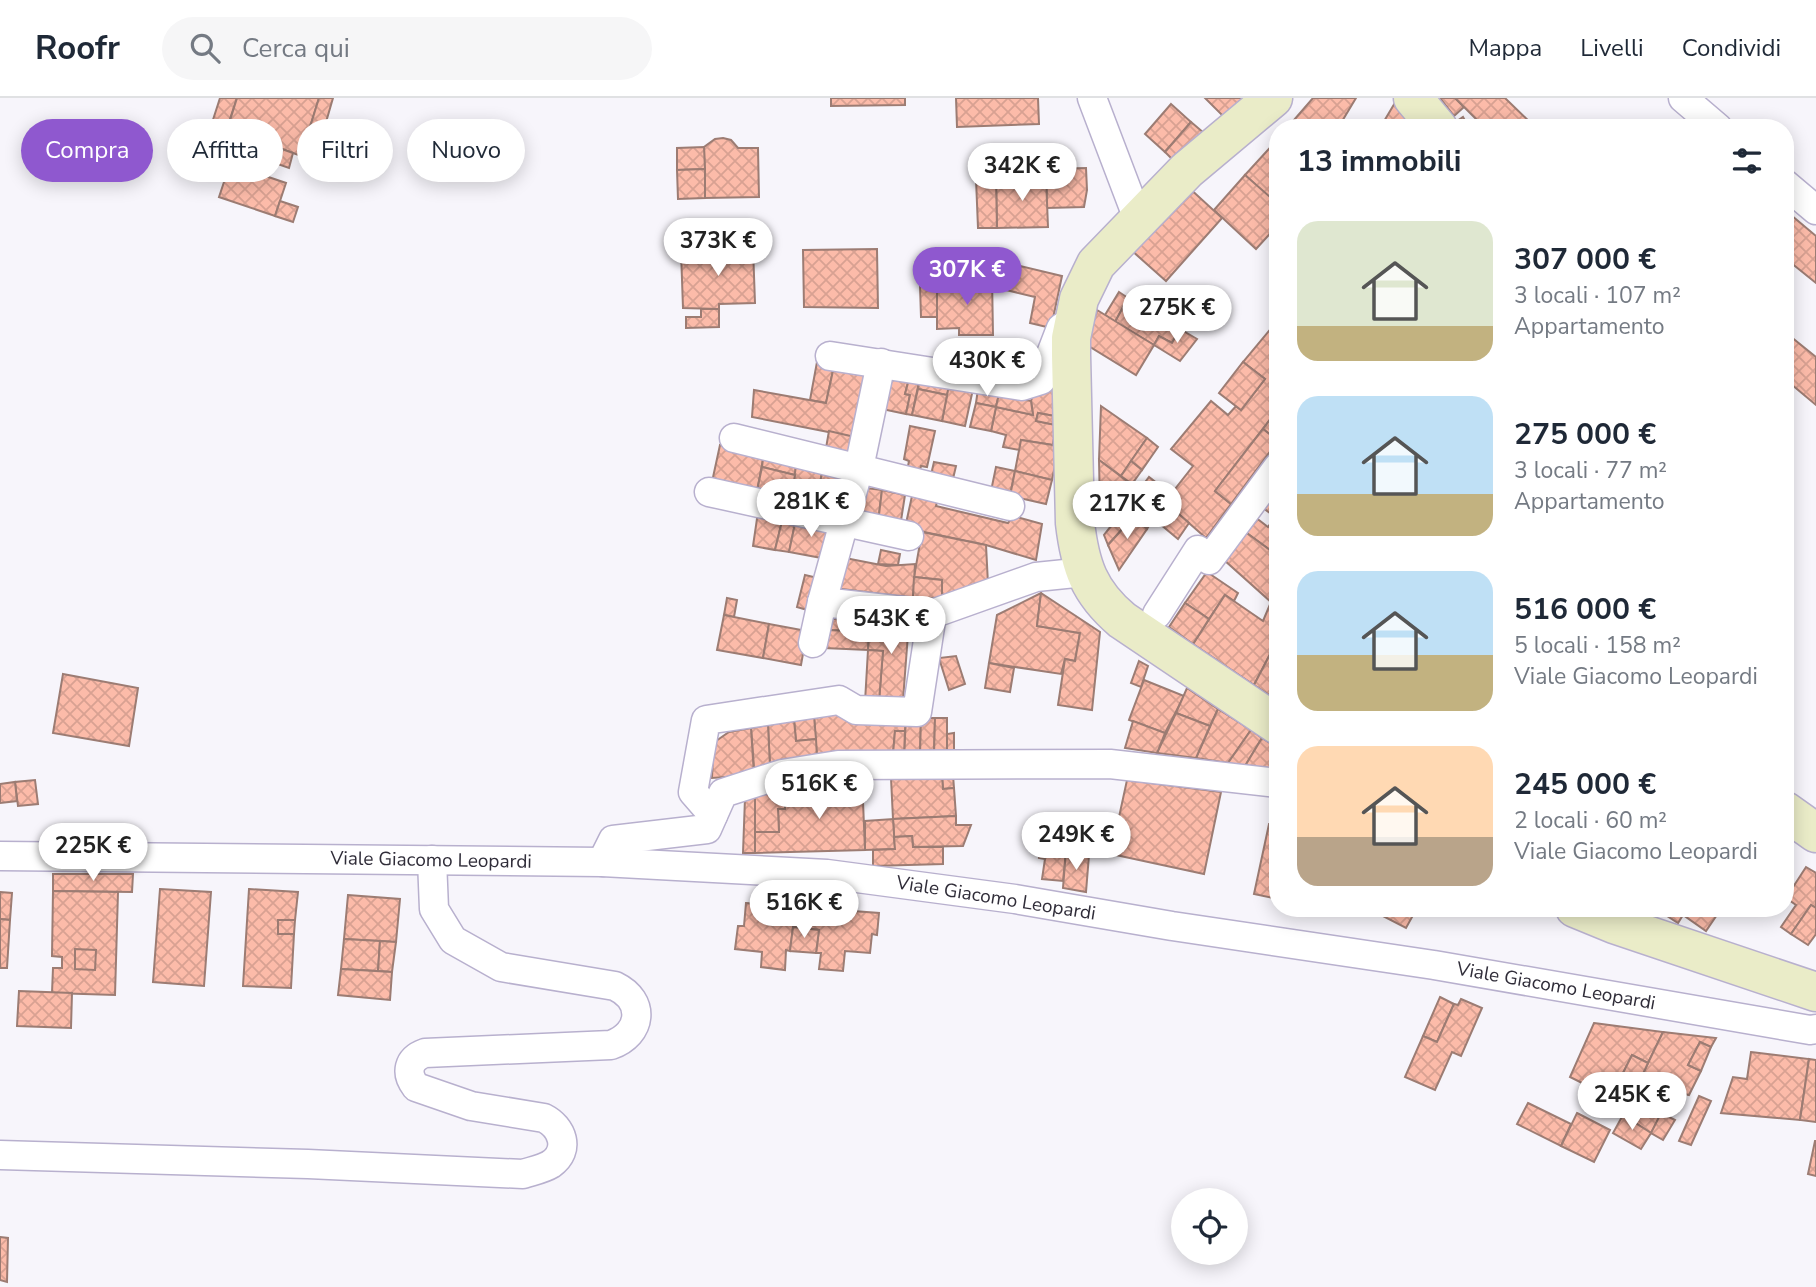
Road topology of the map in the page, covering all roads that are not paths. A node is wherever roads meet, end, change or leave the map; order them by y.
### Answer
1 (1092, 98) edge
2 (1273, 98) edge
3 (1413, 98) edge
4 (1683, 98) edge
5 (1430, 119) edge
6 (1708, 119) edge
7 (1794, 192) edge
8 (1816, 210) edge
9 (1138, 219) junction
10 (1074, 320) junction
11 (830, 356) dead end
12 (881, 363) junction
13 (734, 438) dead end
14 (859, 468) junction
15 (1269, 479) edge
16 (709, 492) dead end
17 (1010, 506) dead end
18 (844, 520) junction
19 (909, 536) dead end
20 (1085, 572) junction
21 (822, 602) junction
22 (932, 614) junction
23 (1157, 614) dead end
24 (813, 643) dead end
25 (1269, 719) edge
26 (1269, 782) edge
27 (713, 815) junction
28 (1794, 817) edge
29 (1816, 833) edge
30 (0, 856) edge
31 (432, 860) junction
32 (602, 862) junction
33 (1597, 917) edge
34 (1816, 992) edge
35 (1816, 1029) edge
36 (0, 1155) edge

1 - 9 street
2 - 9 street
3 - 5 street
4 - 6 street
7 - 8 street
9 - 10 street
10 - 12 street
10 - 20 street
11 - 12 street
12 - 14 street
13 - 14 street
14 - 17 street
14 - 18 street
15 - 23 street
16 - 18 street
18 - 19 street
18 - 21 street
20 - 22 street
20 - 25 street
21 - 22 street
21 - 24 street
22 - 27 street
26 - 27 street
27 - 32 street
28 - 29 street
30 - 31 street, Viale Giacomo Leopardi
31 - 32 street, Viale Giacomo Leopardi
31 - 36 street
32 - 35 street, Viale Giacomo Leopardi
33 - 34 street

